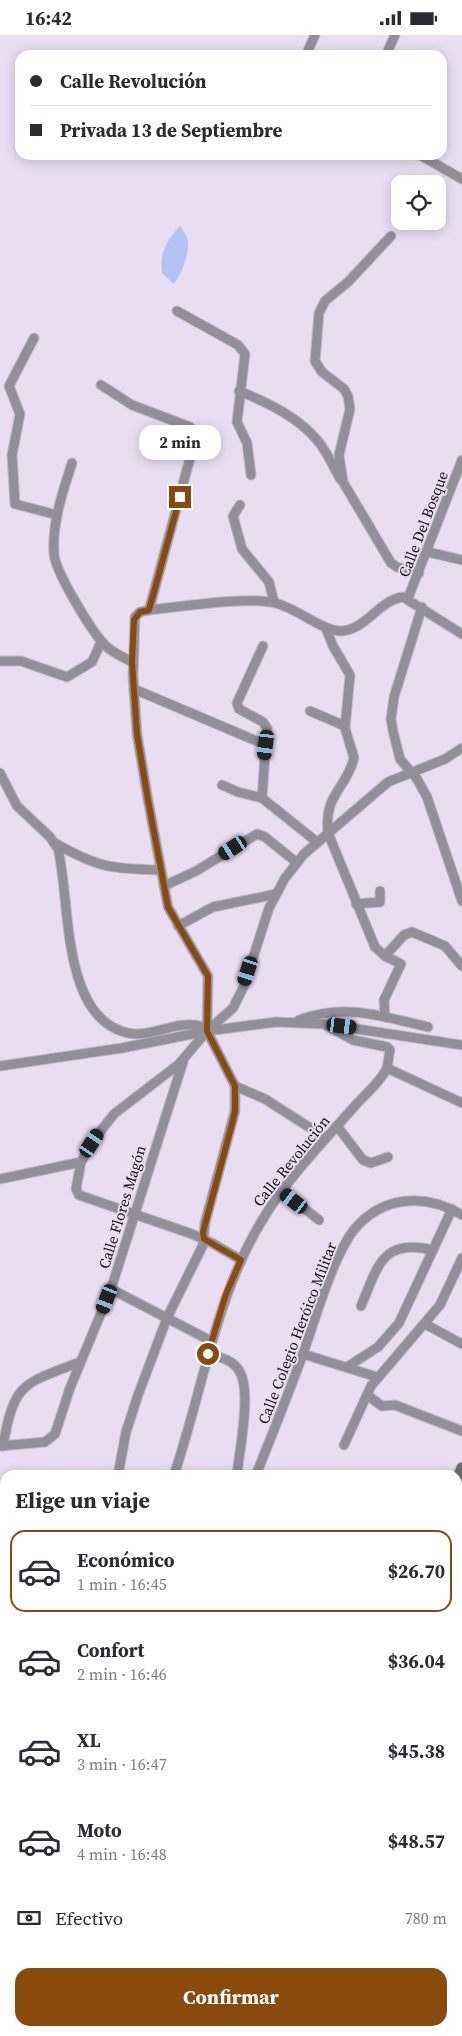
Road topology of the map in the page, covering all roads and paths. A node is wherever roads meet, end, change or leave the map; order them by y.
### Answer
1 (315, 35) edge
2 (395, 35) edge
3 (308, 50) edge
4 (388, 50) edge
5 (429, 160) edge
6 (462, 179) edge
7 (391, 235) dead end
8 (177, 311) dead end
9 (34, 338) dead end
10 (101, 385) dead end
11 (239, 391) junction
12 (462, 460) edge
13 (72, 463) dead end
14 (250, 475) dead end
15 (343, 482) junction
16 (240, 505) dead end
17 (57, 515) junction
18 (428, 552) junction
19 (462, 560) edge
20 (419, 573) junction
21 (408, 598) junction
22 (274, 602) junction
23 (422, 607) junction
24 (149, 610) junction
25 (326, 628) junction
26 (462, 634) edge
27 (101, 642) junction
28 (263, 646) dead end
29 (0, 661) edge
30 (132, 662) junction
31 (134, 689) junction
32 (310, 711) dead end
33 (345, 725) junction
34 (266, 745) junction
35 (462, 749) edge
36 (411, 771) junction
37 (0, 773) edge
38 (222, 785) dead end
39 (262, 798) junction
40 (328, 833) junction
41 (317, 842) junction
42 (55, 843) junction
43 (296, 862) junction
44 (161, 870) junction
45 (164, 886) junction
46 (380, 891) dead end
47 (276, 893) junction
48 (462, 901) edge
49 (356, 904) junction
50 (178, 926) junction
51 (385, 956) junction
52 (462, 966) edge
53 (385, 1017) junction
54 (296, 1021) junction
55 (324, 1024) junction
56 (428, 1027) dead end
57 (207, 1031) junction
58 (462, 1045) edge
59 (184, 1059) junction
60 (0, 1066) edge
61 (387, 1068) junction
62 (235, 1086) junction
63 (462, 1103) edge
64 (337, 1126) junction
65 (326, 1138) junction
66 (388, 1157) dead end
67 (81, 1162) junction
68 (0, 1179) edge
69 (282, 1191) junction
70 (452, 1209) junction
71 (134, 1213) junction
72 (462, 1215) edge
73 (319, 1220) dead end
74 (204, 1239) junction
75 (433, 1250) junction
76 (462, 1258) edge
77 (241, 1260) junction
78 (111, 1289) junction
79 (361, 1306) dead end
80 (167, 1318) junction
81 (425, 1324) junction
82 (210, 1341) junction
83 (462, 1344) edge
84 (208, 1354) junction
85 (303, 1354) junction
86 (80, 1362) junction
87 (347, 1367) junction
88 (377, 1377) junction
89 (367, 1395) junction
90 (462, 1431) edge
91 (344, 1445) dead end
92 (1, 1446) edge
93 (119, 1470) edge
94 (176, 1470) edge
95 (237, 1470) edge
96 (258, 1470) edge

1 - 3 street
2 - 4 street
5 - 6 street
7 - 15 street
8 - 11 street
9 - 17 street
10 - 24 street
11 - 14 street
11 - 15 street
12 - 18 street, Calle Del Bosque
13 - 17 street
15 - 20 street
16 - 22 street
17 - 27 street
18 - 19 street
18 - 20 street, Calle Del Bosque
20 - 21 street, Calle Del Bosque
21 - 23 street
21 - 25 street
22 - 24 street
22 - 25 street
23 - 26 street
23 - 36 street
24 - 30 street
25 - 33 street
27 - 29 street
27 - 30 street
28 - 34 street
30 - 31 street
31 - 34 street
31 - 44 street
32 - 33 street
33 - 40 street
34 - 39 street
35 - 36 street
36 - 40 street
36 - 48 street
37 - 42 street
38 - 39 street
39 - 41 street
40 - 41 street
40 - 49 street
41 - 43 street
42 - 44 street
42 - 57 street
43 - 45 street
43 - 47 street
44 - 45 street
45 - 50 street
46 - 49 street
47 - 50 street
47 - 57 street
49 - 51 street
50 - 57 street
51 - 52 street
51 - 53 street
53 - 54 street
53 - 56 street
54 - 55 street
54 - 57 street
55 - 58 street
55 - 61 street
57 - 59 street
57 - 60 street
57 - 62 street
59 - 67 street
59 - 71 street, Calle Flores Magón
61 - 63 street
61 - 64 street, Calle Revolución
62 - 65 street
62 - 74 street
64 - 65 street, Calle Revolución
64 - 66 street
65 - 69 street, Calle Revolución
67 - 68 street
67 - 71 street
69 - 73 street
69 - 77 street, Calle Revolución
70 - 72 street, Calle Colegio Heróico Militar
70 - 75 street
70 - 85 street, Calle Colegio Heróico Militar
71 - 74 street
71 - 78 street, Calle Flores Magón
74 - 77 street
74 - 80 street
75 - 79 street
75 - 87 street
76 - 81 street
77 - 82 street, Calle Revolución
78 - 80 street
78 - 86 street, Calle Flores Magón
80 - 82 street
80 - 93 street
81 - 83 street
81 - 88 street
82 - 84 street, Calle Revolución
84 - 94 street, Calle Revolución
84 - 95 street
85 - 87 street
85 - 96 street, Calle Colegio Heróico Militar
86 - 92 street
86 - 92 street, Calle Flores Magón
87 - 88 street
88 - 89 street
89 - 90 street
89 - 91 street

